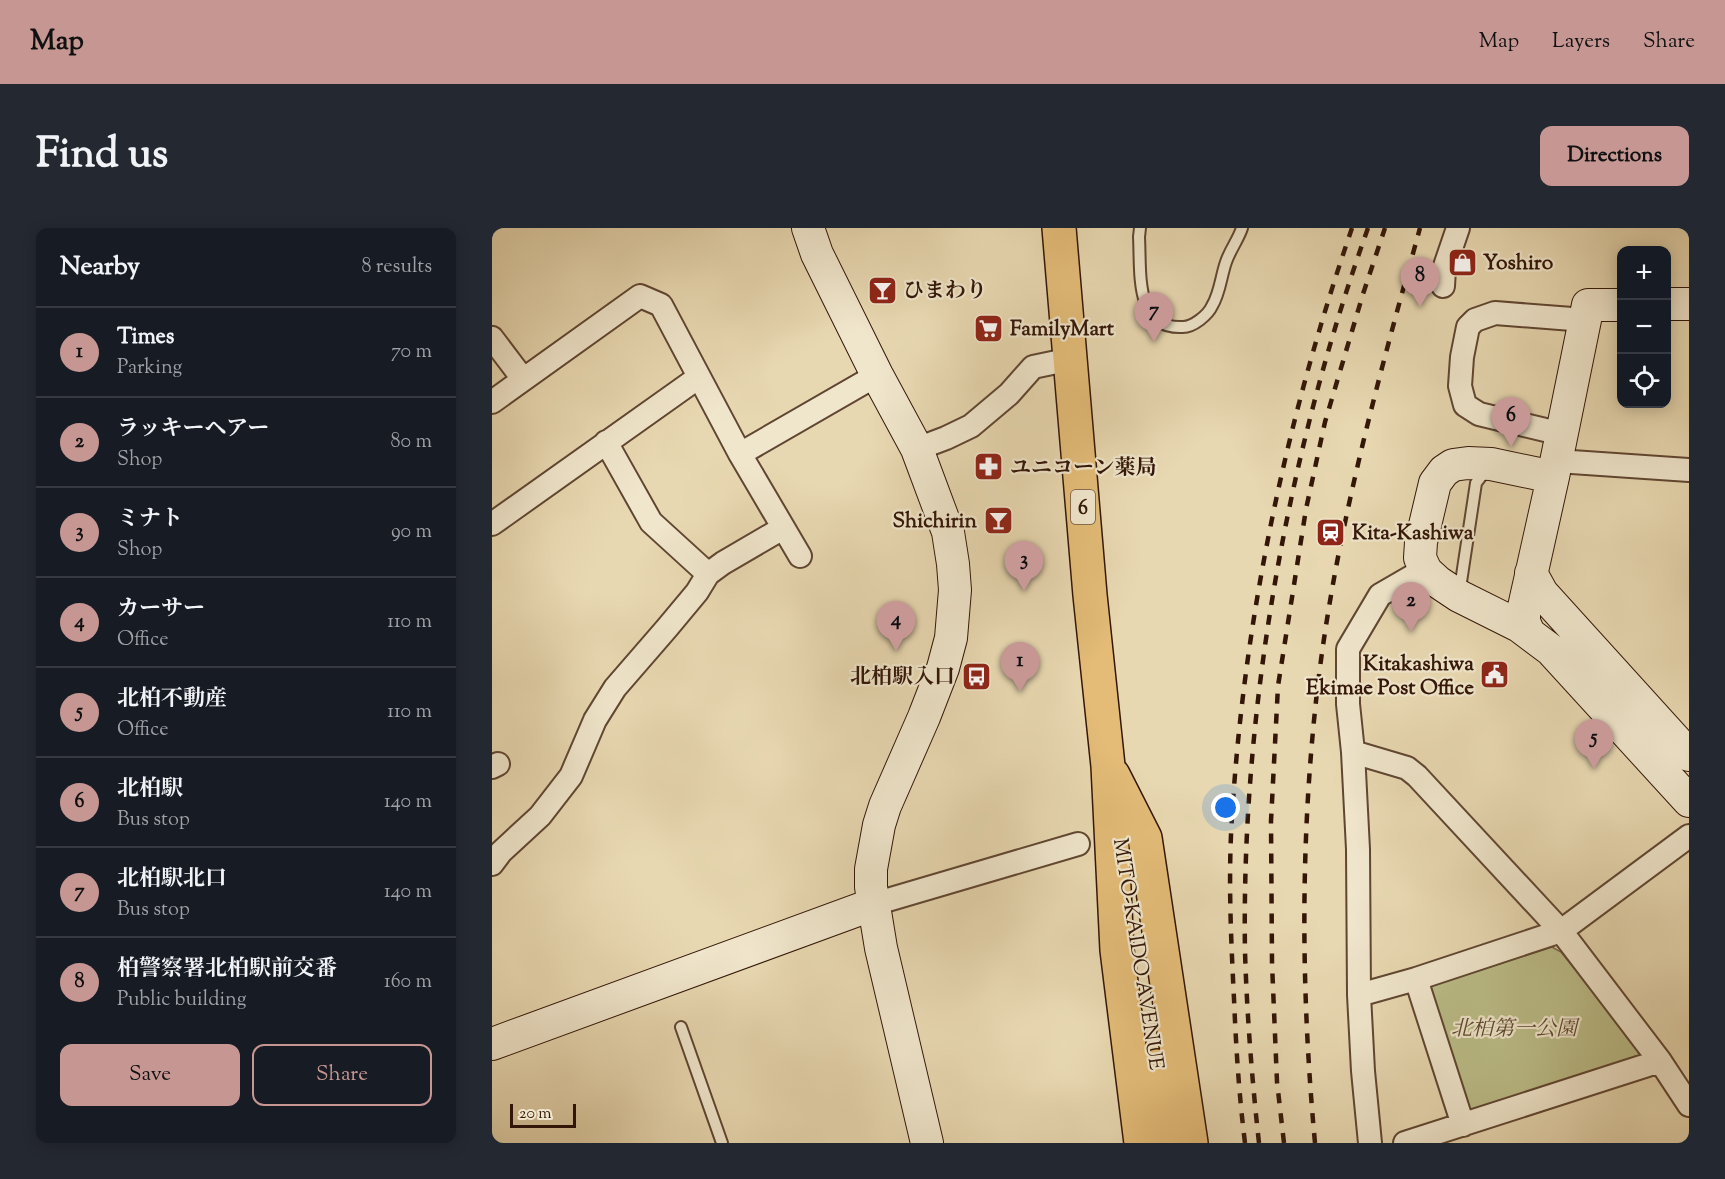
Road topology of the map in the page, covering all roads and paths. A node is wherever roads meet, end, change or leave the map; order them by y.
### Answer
1 (808, 228) edge
2 (1059, 228) edge
3 (1140, 228) edge
4 (1242, 228) edge
5 (1458, 228) edge
6 (1443, 286) dead end
7 (1671, 304) edge
8 (1689, 304) edge
9 (1617, 305) edge
10 (1585, 320) junction
11 (492, 338) edge
12 (1071, 359) junction
13 (877, 375) junction
14 (699, 377) junction
15 (524, 379) junction
16 (492, 402) edge
17 (606, 442) junction
18 (917, 449) junction
19 (740, 454) junction
20 (1557, 457) junction
21 (1491, 464) junction
22 (1689, 470) edge
23 (492, 525) edge
24 (783, 528) junction
25 (800, 556) dead end
26 (1425, 569) junction
27 (1532, 573) junction
28 (708, 574) junction
29 (1471, 602) junction
30 (1524, 628) junction
31 (1353, 752) junction
32 (1689, 755) edge
33 (1108, 766) junction
34 (1689, 801) edge
35 (1689, 836) edge
36 (1078, 844) dead end
37 (492, 864) edge
38 (874, 904) junction
39 (1561, 931) junction
40 (1416, 979) junction
41 (1359, 995) junction
42 (681, 1027) dead end
43 (492, 1044) edge
44 (1660, 1061) junction
45 (1689, 1105) edge
46 (1463, 1125) junction
47 (722, 1143) edge
48 (927, 1143) edge
49 (1141, 1143) edge
50 (1167, 1143) edge
51 (1191, 1143) edge
52 (1371, 1143) edge
53 (1405, 1143) edge

1 - 13 street
2 - 12 highway, MITO-KAIDO AVENUE / 6
3 - 4 lane
5 - 6 street
7 - 8 street
9 - 10 street
10 - 20 street
10 - 20 street
11 - 15 street
12 - 18 street
12 - 33 highway, MITO-KAIDO AVENUE / 6
13 - 18 street
13 - 19 street
14 - 15 street
14 - 17 street
14 - 19 street
15 - 16 street
17 - 23 street
17 - 28 street
18 - 38 street
19 - 24 street
20 - 21 street
20 - 22 street
20 - 27 street
21 - 26 street
21 - 29 lane
24 - 25 street
24 - 28 street
26 - 29 street
26 - 31 street
27 - 30 street
27 - 32 street
28 - 37 street
29 - 30 street
30 - 34 street
31 - 39 street
31 - 41 street
33 - 49 highway, MITO-KAIDO AVENUE / 6
33 - 50 highway, MITO-KAIDO AVENUE / 6
33 - 51 highway
35 - 39 street
36 - 38 street
38 - 43 street
38 - 48 street
39 - 40 street
39 - 44 street
40 - 41 street
40 - 46 street
41 - 52 street
42 - 47 lane
44 - 45 street
44 - 46 street
46 - 53 street

